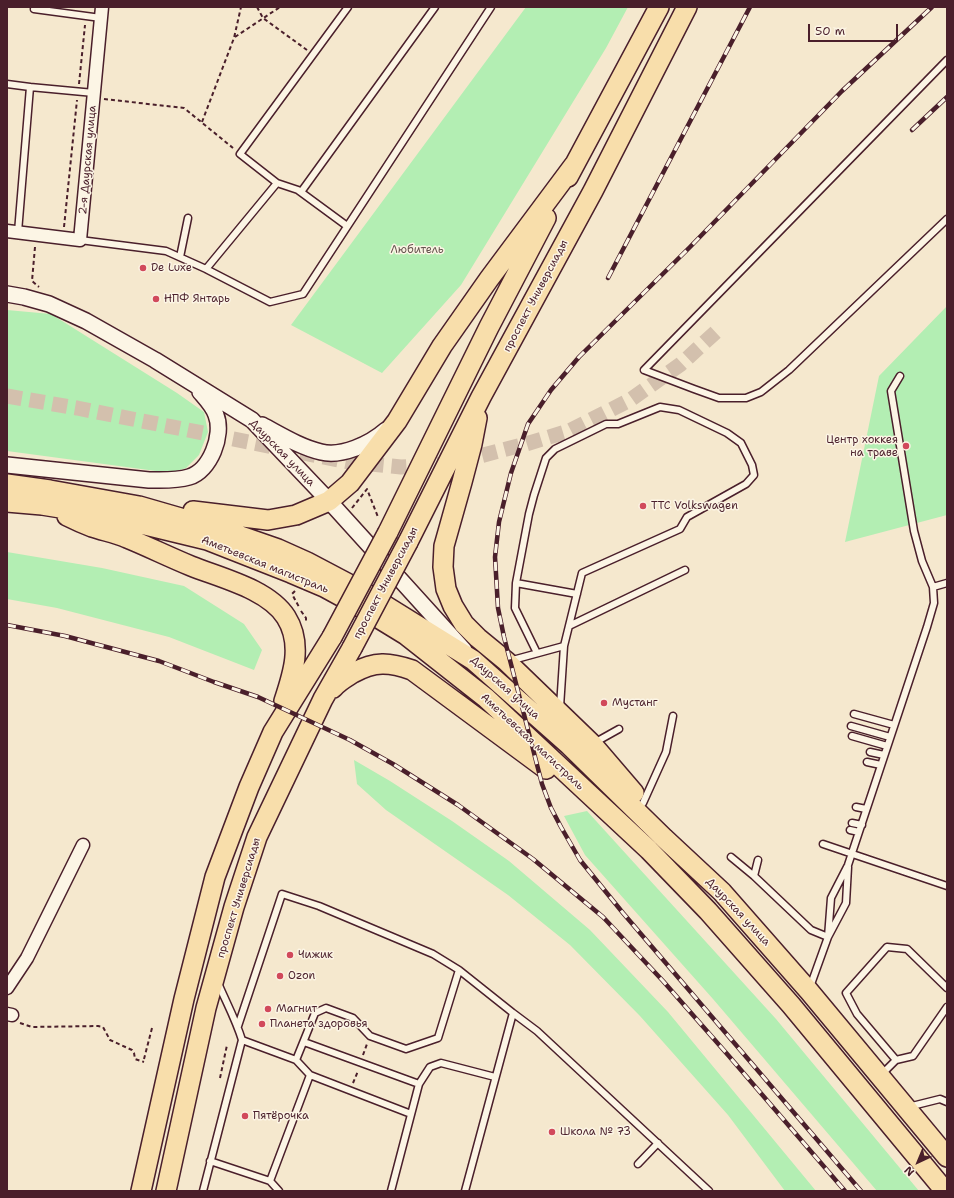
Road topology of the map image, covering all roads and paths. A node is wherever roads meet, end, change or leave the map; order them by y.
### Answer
1 (34, 7) edge
2 (241, 7) edge
3 (257, 7) edge
4 (280, 7) edge
5 (348, 7) edge
6 (435, 7) edge
7 (491, 7) edge
8 (659, 7) edge
9 (687, 7) edge
10 (102, 13) edge
11 (86, 16) junction
12 (263, 18) junction
13 (234, 38) junction
14 (313, 54) junction
15 (947, 60) edge
16 (7, 84) edge
17 (30, 87) junction
18 (78, 91) junction
19 (94, 95) junction
20 (202, 122) junction
21 (240, 154) junction
22 (574, 165) junction
23 (277, 183) junction
24 (301, 192) junction
25 (188, 218) dead end
26 (947, 219) edge
27 (347, 226) junction
28 (57, 227) dead end
29 (13, 232) edge
30 (80, 240) junction
31 (35, 247) dead end
32 (180, 257) junction
33 (206, 269) junction
34 (32, 282) dead end
35 (7, 294) edge
36 (900, 376) dead end
37 (189, 382) junction
38 (481, 397) junction
39 (252, 420) junction
40 (397, 421) junction
41 (7, 465) edge
42 (7, 484) edge
43 (328, 501) junction
44 (7, 502) edge
45 (42, 505) junction
46 (140, 506) junction
47 (349, 511) dead end
48 (384, 527) junction
49 (685, 570) dead end
50 (516, 583) junction
51 (947, 583) edge
52 (933, 587) junction
53 (577, 594) junction
54 (569, 626) junction
55 (564, 646) junction
56 (537, 653) junction
57 (473, 660) junction
58 (506, 661) junction
59 (323, 698) junction
60 (560, 713) junction
61 (854, 714) dead end
62 (673, 716) dead end
63 (894, 725) junction
64 (852, 726) dead end
65 (619, 729) dead end
66 (274, 732) junction
67 (852, 736) dead end
68 (890, 737) junction
69 (580, 745) junction
70 (887, 746) junction
71 (870, 752) dead end
72 (884, 755) junction
73 (867, 762) dead end
74 (881, 765) junction
75 (643, 803) junction
76 (856, 807) dead end
77 (866, 809) junction
78 (852, 823) dead end
79 (862, 825) junction
80 (850, 830) dead end
81 (860, 832) junction
82 (664, 838) junction
83 (823, 844) dead end
84 (83, 845) dead end
85 (649, 850) junction
86 (852, 853) junction
87 (731, 857) dead end
88 (758, 860) dead end
89 (848, 865) junction
90 (754, 876) junction
91 (947, 886) edge
92 (828, 936) junction
93 (459, 970) junction
94 (215, 976) junction
95 (7, 988) edge
96 (947, 988) edge
97 (809, 991) junction
98 (947, 1007) edge
99 (513, 1013) junction
100 (10, 1015) edge
101 (238, 1026) junction
102 (152, 1028) dead end
103 (242, 1040) junction
104 (304, 1042) junction
105 (227, 1045) dead end
106 (296, 1060) junction
107 (896, 1060) junction
108 (310, 1075) junction
109 (880, 1076) junction
110 (495, 1077) junction
111 (220, 1078) dead end
112 (419, 1084) junction
113 (947, 1102) edge
114 (906, 1108) junction
115 (411, 1114) junction
116 (658, 1143) junction
117 (947, 1157) edge
118 (210, 1161) junction
119 (638, 1164) dead end
120 (270, 1181) junction
121 (141, 1191) edge
122 (166, 1191) edge
123 (203, 1191) edge
124 (279, 1191) edge
125 (391, 1191) edge
126 (465, 1191) edge
127 (709, 1191) edge
128 (945, 1191) edge

1 - 11 lane
2 - 13 path
3 - 12 path
4 - 12 path
5 - 14 lane
6 - 24 lane
7 - 27 lane
8 - 22 main road, проспект Универсиады
9 - 38 main road, проспект Универсиады
10 - 11 lane
10 - 19 street, 2-я Даурская улица
11 - 18 path
12 - 13 path
12 - 14 path
13 - 20 path
14 - 21 lane
15 - 26 lane
16 - 17 lane
17 - 18 lane
17 - 29 lane
18 - 19 lane
18 - 28 path
19 - 20 path
19 - 30 street, 2-я Даурская улица
20 - 21 path
21 - 23 lane
22 - 40 main road
22 - 48 main road, проспект Универсиады
23 - 24 lane
23 - 33 lane
24 - 27 lane
25 - 32 lane
27 - 33 lane
29 - 30 street
30 - 32 lane
31 - 34 path
32 - 33 lane
35 - 37 street, Даурская улица
36 - 52 lane
37 - 39 street, Даурская улица
37 - 41 street
38 - 58 main road
38 - 59 main road, проспект Универсиады, bridge
39 - 40 street
39 - 43 street, Даурская улица
40 - 43 main road
42 - 46 main road, Аметьевская магистраль
43 - 46 main road
43 - 57 street, Даурская улица
44 - 45 main road, Аметьевская магистраль
45 - 66 main road
45 - 85 main road, Аметьевская магистраль
46 - 57 main road, Аметьевская магистраль
47 - 48 path
48 - 66 main road, проспект Универсиады, bridge
49 - 54 lane
50 - 53 lane
50 - 53 lane
50 - 56 lane
51 - 52 lane
52 - 63 lane
53 - 54 lane
54 - 55 lane
55 - 56 lane
55 - 60 lane
56 - 58 lane
57 - 69 main road, Даурская улица
58 - 60 main road
59 - 85 main road
59 - 94 main road, проспект Универсиады
60 - 69 main road
61 - 63 lane
62 - 75 lane
63 - 68 lane
64 - 68 lane
65 - 69 lane
66 - 121 main road, проспект Универсиады
67 - 70 lane
68 - 70 lane
69 - 75 main road
69 - 82 main road, Даурская улица
70 - 72 lane
71 - 72 lane
72 - 74 lane
73 - 74 lane
74 - 77 lane
75 - 82 main road
76 - 77 lane
77 - 79 lane
78 - 79 lane
79 - 81 lane
80 - 81 lane
81 - 86 lane
82 - 97 main road, Даурская улица
83 - 86 lane
84 - 95 street
85 - 128 main road, Даурская улица
86 - 89 lane
86 - 91 lane
87 - 90 lane
88 - 90 lane
89 - 92 lane
89 - 92 lane
90 - 92 lane
92 - 97 lane
93 - 99 lane
93 - 101 lane
93 - 104 lane
94 - 101 lane
94 - 122 main road, проспект Универсиады
96 - 107 lane
97 - 109 main road, Даурская улица
98 - 107 lane
99 - 110 lane
99 - 116 lane
100 - 102 path
101 - 103 lane
103 - 106 lane
103 - 118 lane
104 - 106 lane
104 - 112 lane
105 - 111 path
106 - 108 lane
107 - 109 lane
108 - 115 lane
108 - 120 lane
109 - 114 main road, Даурская улица
110 - 112 lane
110 - 126 lane
112 - 115 lane
113 - 114 lane
114 - 117 main road, Даурская улица
115 - 125 lane
116 - 119 lane
116 - 127 lane
118 - 120 lane
118 - 123 lane
120 - 124 lane

